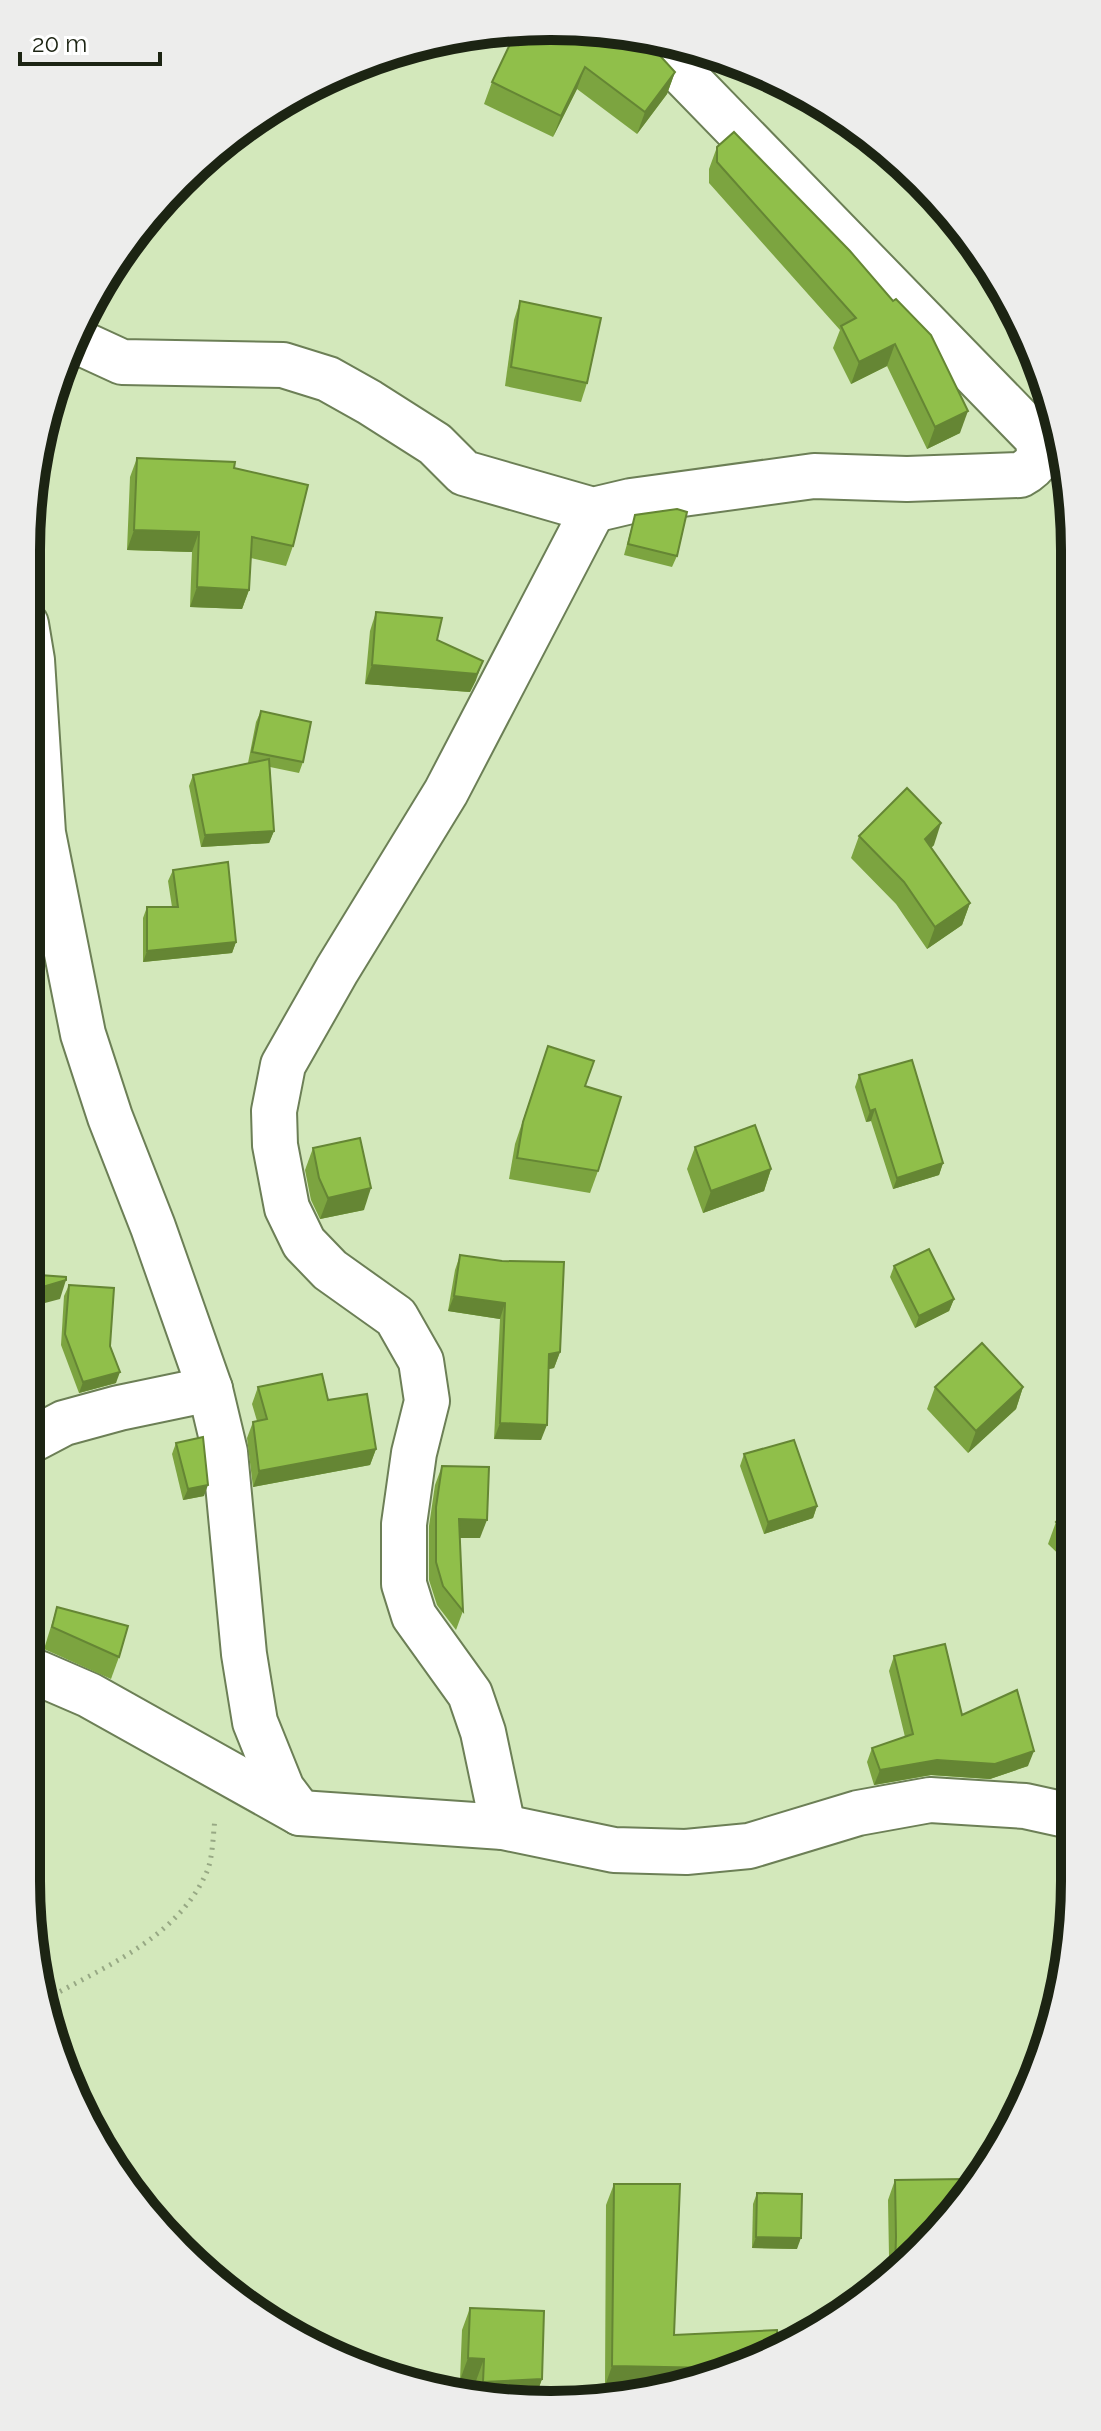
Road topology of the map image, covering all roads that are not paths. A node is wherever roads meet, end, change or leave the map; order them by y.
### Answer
1 (662, 53) edge
2 (84, 344) edge
3 (593, 510) junction
4 (40, 786) edge
5 (210, 1389) junction
6 (40, 1436) edge
7 (40, 1674) edge
8 (300, 1813) junction
9 (1061, 1814) edge
10 (503, 1827) junction

1 - 3 street
2 - 3 street
3 - 10 street
4 - 5 street
5 - 6 street
5 - 8 street
7 - 8 street
8 - 10 street
9 - 10 street

